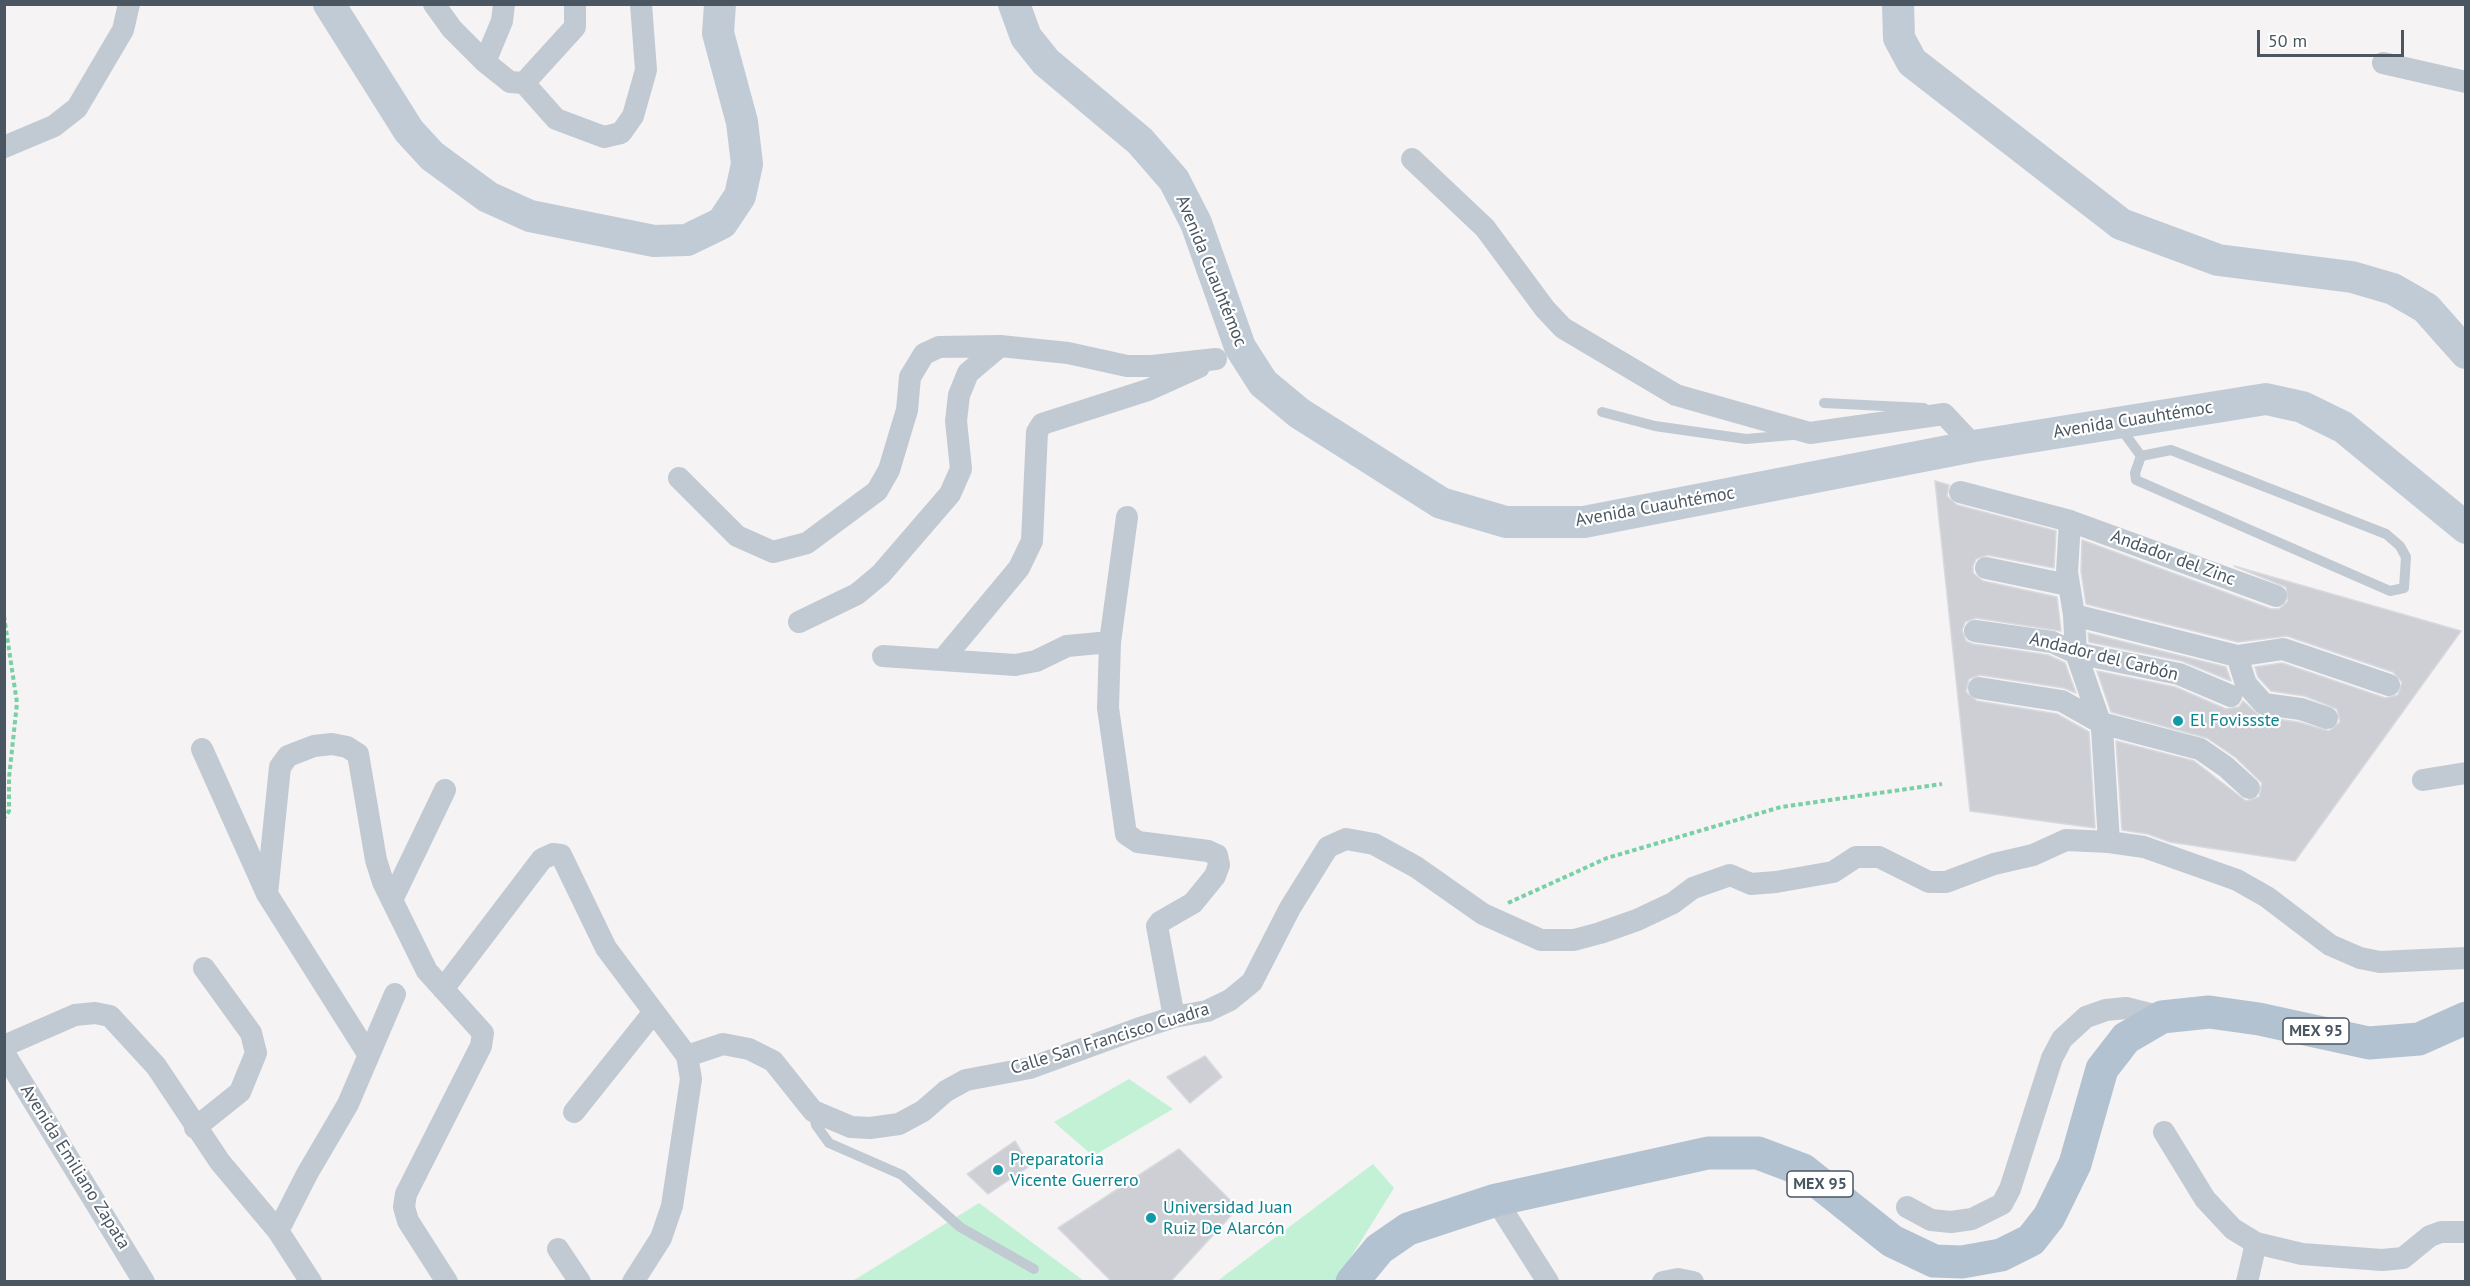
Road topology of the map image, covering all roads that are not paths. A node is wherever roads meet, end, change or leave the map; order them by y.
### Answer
1 (129, 4) edge
2 (329, 4) edge
3 (434, 4) edge
4 (504, 4) edge
5 (575, 4) edge
6 (641, 4) edge
7 (720, 4) edge
8 (1014, 4) edge
9 (1898, 4) edge
10 (485, 62) junction
11 (2383, 63) dead end
12 (2466, 82) edge
13 (524, 83) junction
14 (4, 147) edge
15 (1412, 159) dead end
16 (1000, 346) junction
17 (1228, 353) junction
18 (2466, 353) edge
19 (1824, 403) dead end
20 (1602, 412) dead end
21 (1944, 414) junction
22 (2117, 423) junction
23 (1810, 433) junction
24 (1974, 446) junction
25 (2141, 456) junction
26 (679, 478) dead end
27 (1960, 492) dead end
28 (1126, 517) dead end
29 (2070, 520) junction
30 (2466, 528) edge
31 (1986, 568) dead end
32 (2068, 585) junction
33 (2276, 596) dead end
34 (2074, 615) junction
35 (799, 622) dead end
36 (1975, 630) dead end
37 (1110, 642) junction
38 (2076, 653) junction
39 (883, 656) dead end
40 (2237, 656) junction
41 (944, 658) junction
42 (2389, 685) dead end
43 (1979, 688) dead end
44 (2230, 696) dead end
45 (2327, 718) dead end
46 (2101, 723) junction
47 (202, 749) dead end
48 (2466, 773) edge
49 (2423, 780) dead end
50 (2249, 788) dead end
51 (445, 790) dead end
52 (2109, 842) junction
53 (267, 894) junction
54 (393, 898) junction
55 (2466, 958) edge
56 (204, 968) dead end
57 (443, 989) junction
58 (395, 994) dead end
59 (653, 1013) junction
60 (1174, 1017) junction
61 (2162, 1017) junction
62 (2466, 1018) edge
63 (4, 1046) edge
64 (4, 1053) edge
65 (368, 1054) junction
66 (687, 1056) junction
67 (813, 1111) junction
68 (574, 1112) dead end
69 (195, 1128) junction
70 (2164, 1132) dead end
71 (1496, 1200) junction
72 (1907, 1207) dead end
73 (278, 1231) junction
74 (2466, 1232) edge
75 (2256, 1243) junction
76 (558, 1249) dead end
77 (1034, 1269) dead end
78 (144, 1281) edge
79 (311, 1281) edge
80 (447, 1281) edge
81 (580, 1281) edge
82 (633, 1281) edge
83 (1352, 1281) edge
84 (1548, 1281) edge
85 (1663, 1281) edge
86 (1694, 1281) edge
87 (2247, 1281) edge

1 - 14 street
2 - 7 main road
3 - 10 street
4 - 10 street
5 - 13 street
6 - 13 street
8 - 17 main road, Avenida Cuauhtémoc
9 - 18 main road
10 - 13 street
11 - 12 street
15 - 23 street
16 - 17 street
16 - 26 street
16 - 35 street
17 - 24 main road, Avenida Cuauhtémoc
17 - 41 street
19 - 21 lane
20 - 23 lane
21 - 23 street
21 - 24 street
22 - 24 main road, Avenida Cuauhtémoc
22 - 25 lane
22 - 30 main road, Avenida Cuauhtémoc
25 - 25 lane
27 - 29 street, Andador del Zinc
28 - 37 street
29 - 32 street
29 - 33 street, Andador del Zinc
31 - 32 street
32 - 34 street
34 - 38 street
34 - 40 street
36 - 38 street, Andador del Carbón
37 - 41 street
37 - 60 street
38 - 44 street, Andador del Carbón
38 - 46 street
39 - 41 street
40 - 42 street
40 - 45 street
43 - 46 street
46 - 50 street
46 - 52 street
47 - 53 street
48 - 49 street
51 - 54 street
52 - 55 street, Calle San Francisco Cuadra
52 - 60 street, Calle San Francisco Cuadra
53 - 54 street
53 - 65 street
54 - 57 street
56 - 69 street
57 - 59 street
57 - 80 street
58 - 65 street
59 - 66 street
59 - 68 street
60 - 67 street, Calle San Francisco Cuadra
61 - 62 main road, MEX 95
61 - 71 main road, MEX 95
61 - 72 street
63 - 69 street
64 - 78 street, Avenida Emiliano Zapata
65 - 73 street
66 - 67 street, Calle San Francisco Cuadra
66 - 82 street
67 - 77 lane
69 - 73 street
70 - 75 street
71 - 83 main road, MEX 95
71 - 84 street
73 - 79 street
74 - 75 street
75 - 87 street
76 - 81 street
85 - 86 street

